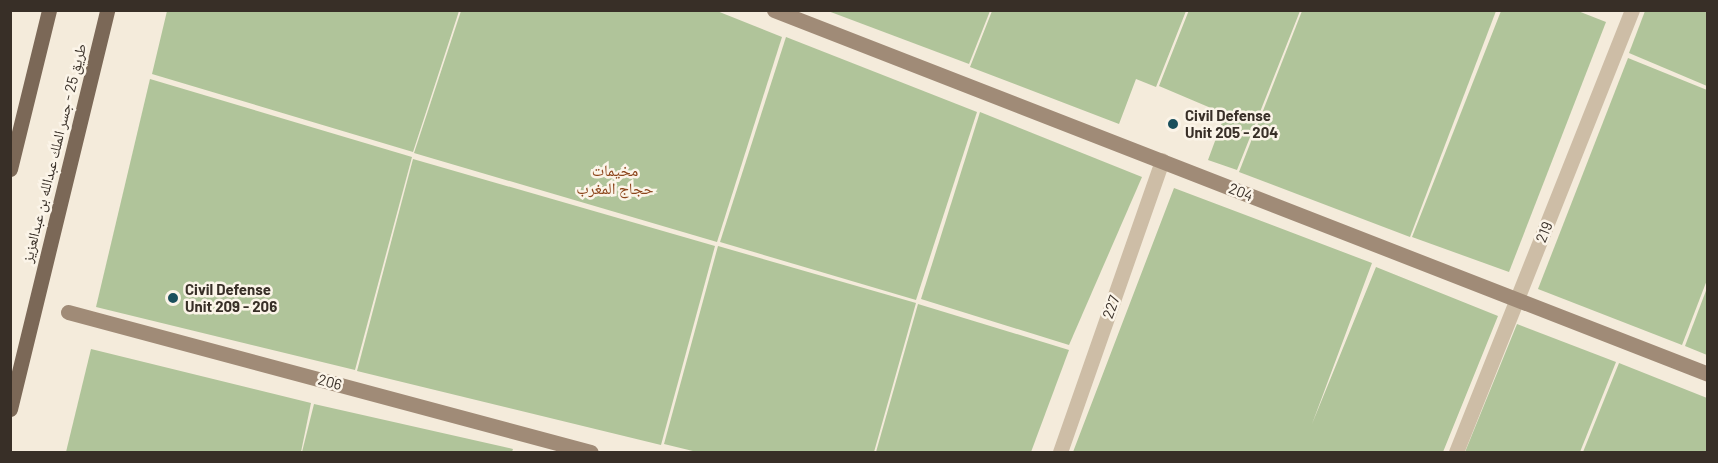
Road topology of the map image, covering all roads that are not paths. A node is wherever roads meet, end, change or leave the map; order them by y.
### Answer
1 (49, 10) edge
2 (107, 10) edge
3 (774, 10) edge
4 (1632, 10) edge
5 (1162, 160) junction
6 (10, 169) edge
7 (1517, 300) junction
8 (68, 312) dead end
9 (1707, 374) edge
10 (10, 409) edge
11 (591, 453) edge
12 (1060, 453) edge
13 (1456, 453) edge

1 - 6 main road
2 - 10 main road, طريق 25 - جسر الملك عبدالله بن عبدالعزيز
3 - 5 main road, 204
4 - 7 street, 219
5 - 7 main road, 204
5 - 12 street, 227
7 - 9 main road, 204
7 - 13 street, 219
8 - 11 main road, 206

